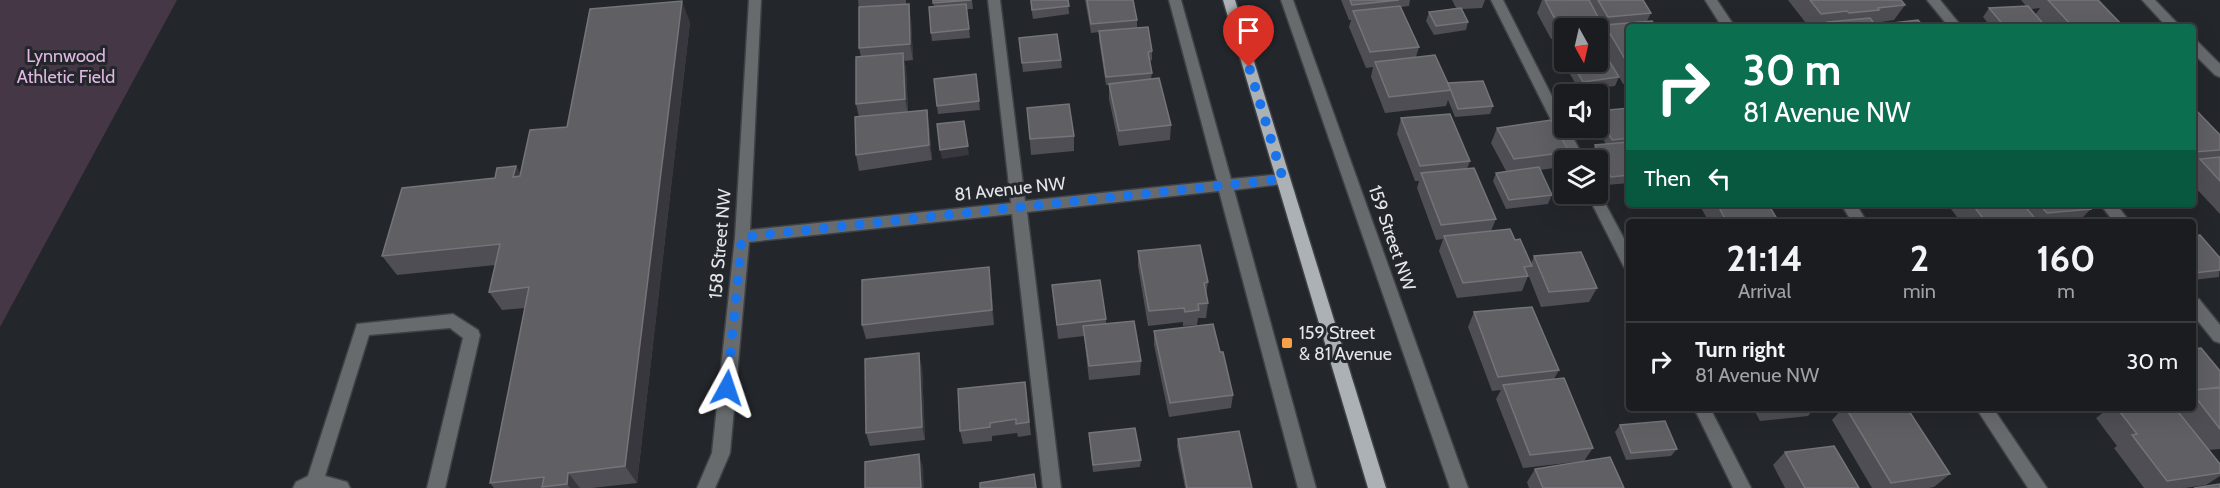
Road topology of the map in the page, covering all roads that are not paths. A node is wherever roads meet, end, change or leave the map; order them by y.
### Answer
1 (755, 0) edge
2 (994, 0) edge
3 (1175, 0) edge
4 (1229, 0) edge
5 (1287, 0) edge
6 (1497, 0) edge
7 (1711, 0) edge
8 (1933, 0) edge
9 (2148, 0) edge
10 (1727, 24) edge
11 (1953, 24) edge
12 (2172, 24) edge
13 (2196, 48) edge
14 (2220, 72) edge
15 (1573, 150) edge
16 (1283, 179) junction
17 (1224, 185) junction
18 (1599, 204) edge
19 (2110, 207) edge
20 (1019, 208) junction
21 (2120, 219) edge
22 (742, 237) junction
23 (1626, 256) edge
24 (2196, 308) edge
25 (2220, 336) edge
26 (1704, 411) edge
27 (1986, 411) edge
28 (308, 484) edge
29 (341, 488) edge
30 (436, 488) edge
31 (706, 488) edge
32 (1052, 488) edge
33 (1307, 488) edge
34 (1377, 488) edge
35 (1459, 488) edge
36 (1742, 488) edge
37 (2038, 488) edge

1 - 22 street, 158 Street NW
2 - 20 street
3 - 17 street
4 - 16 main road
5 - 35 street, 159 Street NW
6 - 15 street
7 - 10 street
8 - 11 street
9 - 12 street
13 - 14 street
16 - 17 street, 81 Avenue NW
16 - 34 main road
17 - 20 street, 81 Avenue NW
17 - 33 street
18 - 23 street
19 - 21 street
20 - 22 street, 81 Avenue NW
20 - 32 street
22 - 31 street, 158 Street NW
24 - 25 street
26 - 36 street
27 - 37 street
28 - 29 street
28 - 30 street

